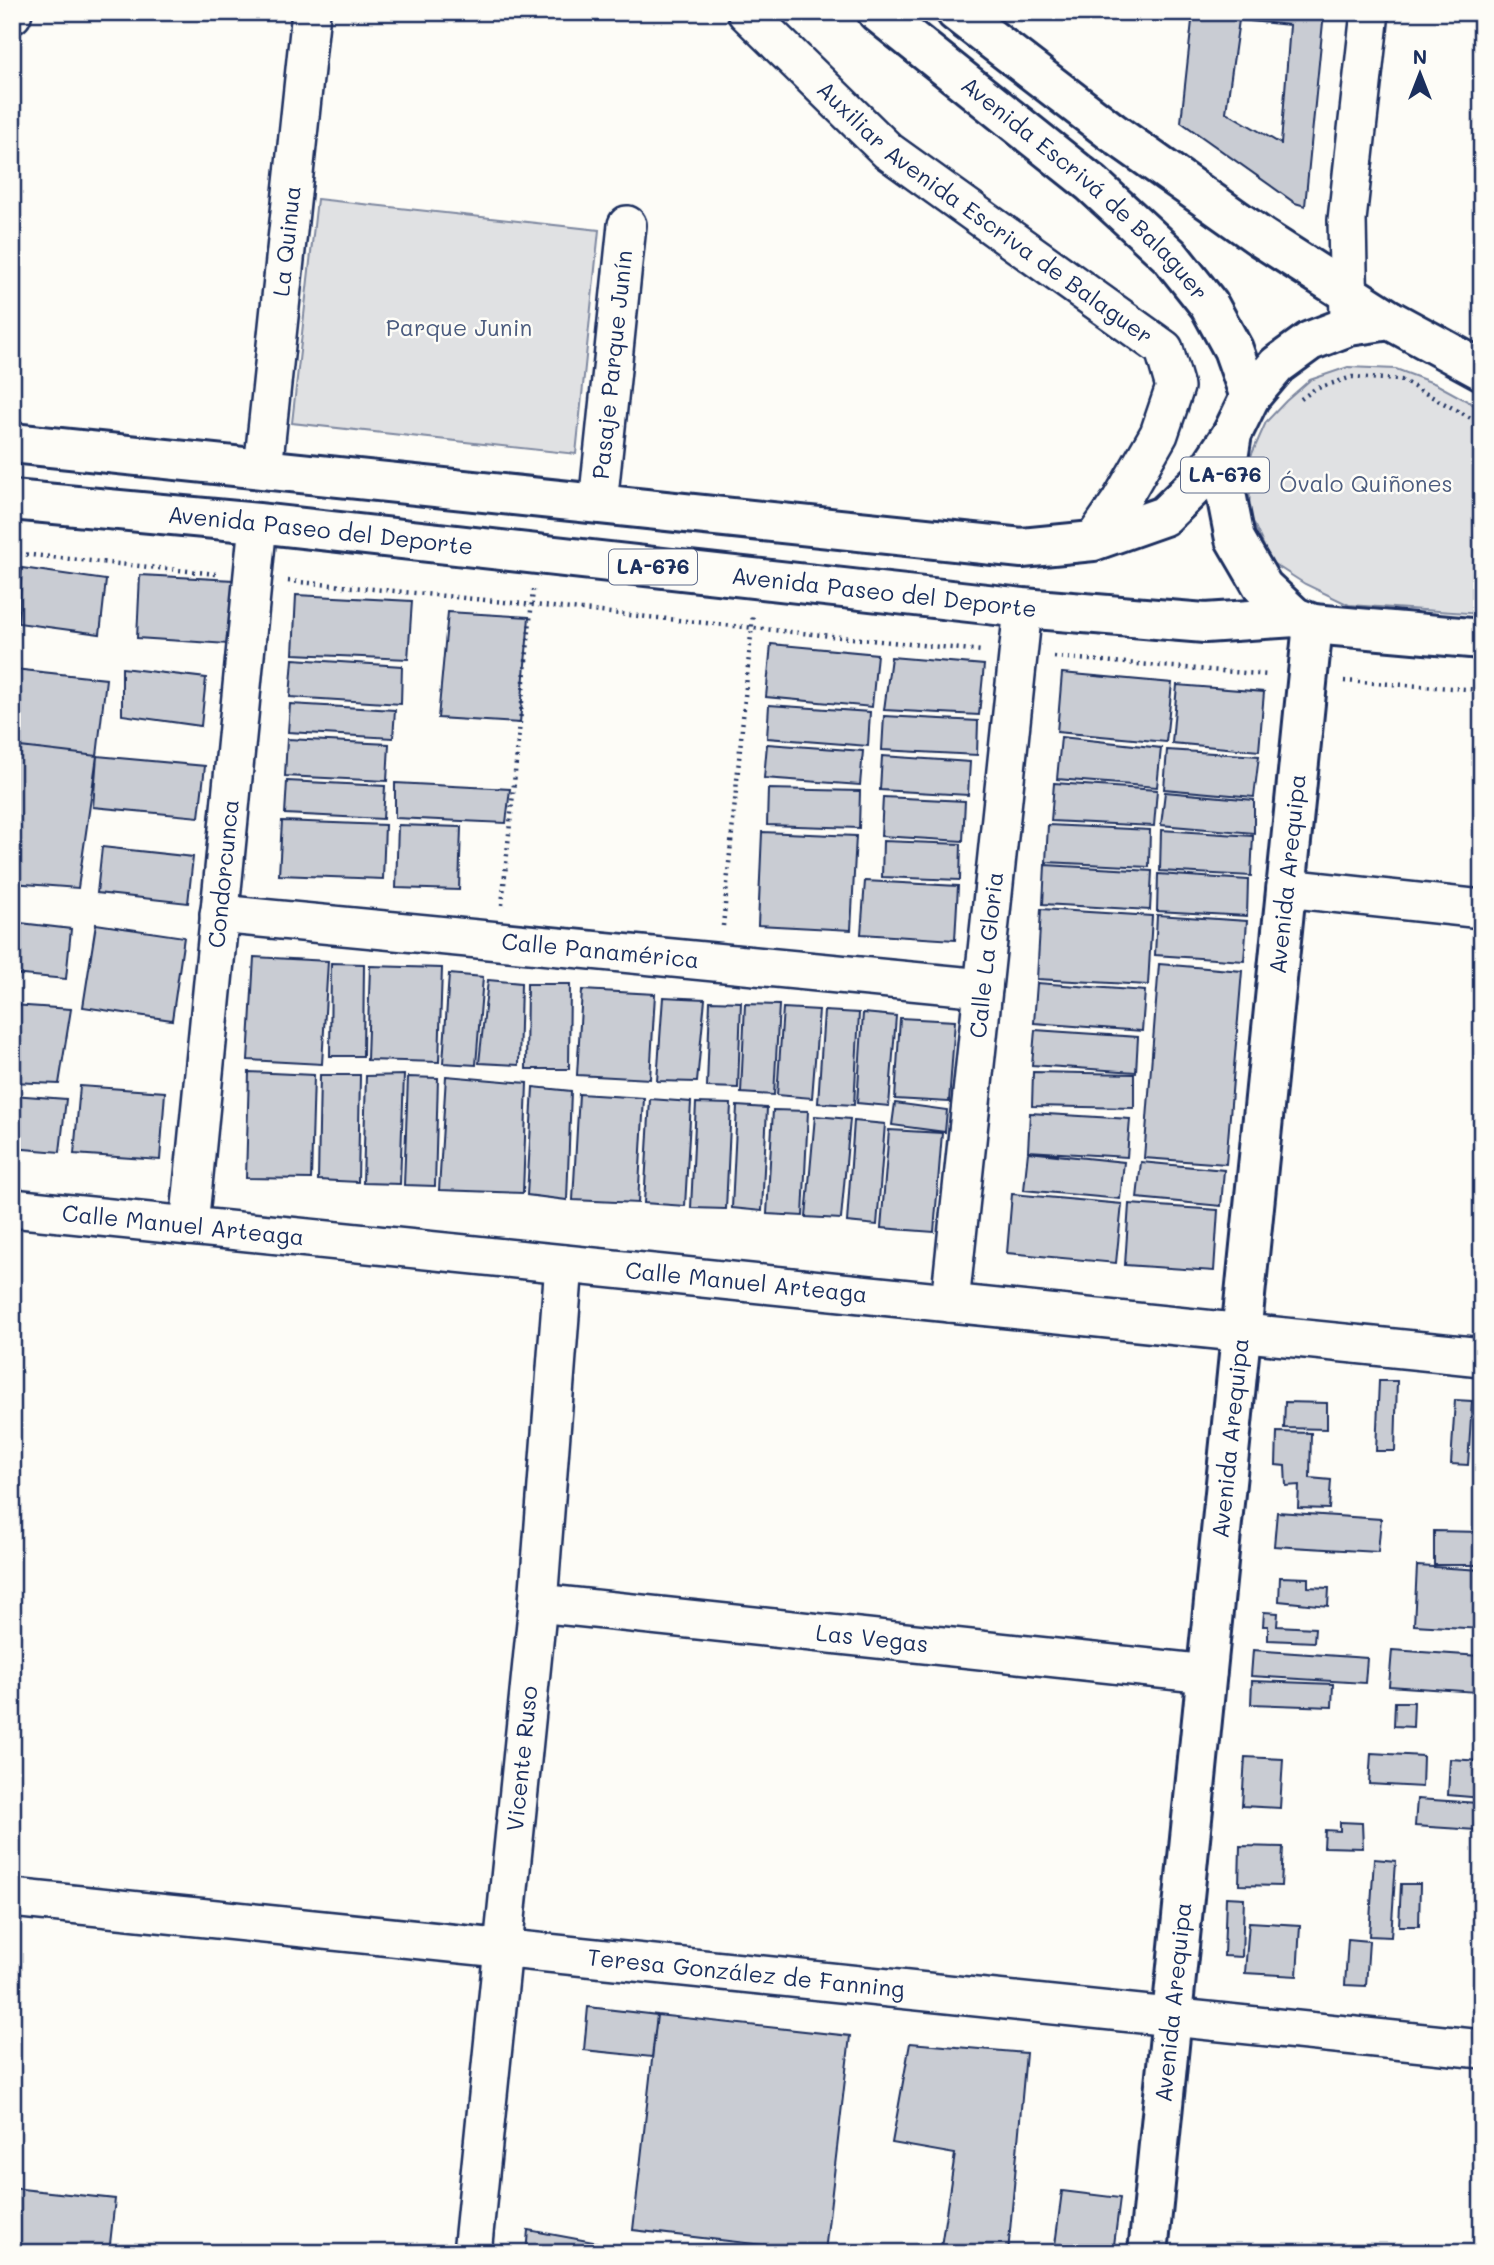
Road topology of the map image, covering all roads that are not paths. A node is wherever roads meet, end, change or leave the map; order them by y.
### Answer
1 (311, 12) edge
2 (746, 12) edge
3 (877, 12) edge
4 (956, 12) edge
5 (1370, 12) edge
6 (627, 225) dead end
7 (1348, 309) junction
8 (1482, 370) edge
9 (1250, 397) junction
10 (1232, 434) junction
11 (12, 443) edge
12 (263, 469) junction
13 (12, 500) edge
14 (598, 504) junction
15 (258, 523) junction
16 (1093, 541) junction
17 (1023, 608) junction
18 (1304, 620) junction
19 (1482, 639) edge
20 (1286, 888) junction
21 (1482, 909) edge
22 (219, 914) junction
23 (983, 988) junction
24 (12, 1208) edge
25 (189, 1226) junction
26 (564, 1264) junction
27 (950, 1303) junction
28 (1242, 1332) junction
29 (1482, 1357) edge
30 (538, 1602) junction
31 (1207, 1674) junction
32 (12, 1898) edge
33 (503, 1948) junction
34 (1172, 2017) junction
35 (1482, 2049) edge
36 (472, 2253) edge
37 (1149, 2253) edge

1 - 12 street, La Quinua
2 - 16 street, Auxiliar Avenida Escriva de Balaguer
3 - 9 main road, Avenida Escrivá de Balaguer
4 - 7 main road
5 - 7 street
6 - 14 street, Pasaje Parque Junín
7 - 8 main road
7 - 9 main road, LA-676
9 - 10 main road, LA-676
10 - 16 main road, LA-676
10 - 18 main road, LA-676
11 - 12 main road, LA-676
12 - 14 main road, LA-676
13 - 15 main road, Avenida Paseo del Deporte / LA-676
14 - 16 main road, LA-676
15 - 17 main road, Avenida Paseo del Deporte / LA-676
15 - 22 street, Condorcunca
17 - 18 main road, Avenida Paseo del Deporte / LA-676
17 - 23 street, Calle La Gloria
18 - 19 main road, LA-676
18 - 20 main road, Avenida Arequipa
20 - 21 street
20 - 28 main road, Avenida Arequipa
22 - 23 street, Calle Panamérica
22 - 25 street, Condorcunca
23 - 27 street, Calle La Gloria
24 - 25 street, Calle Manuel Arteaga
25 - 26 street, Calle Manuel Arteaga
26 - 27 street, Calle Manuel Arteaga
26 - 30 street, Vicente Ruso
27 - 28 street, Calle Manuel Arteaga
28 - 29 street, Calle Manuel Arteaga
28 - 31 main road, Avenida Arequipa
30 - 31 street, Las Vegas
30 - 33 street, Vicente Ruso
31 - 34 main road, Avenida Arequipa
32 - 33 street, Teresa González de Fanning
33 - 34 street, Teresa González de Fanning
33 - 36 street, Vicente Ruso
34 - 35 street, Teresa González de Fanning
34 - 37 main road, Avenida Arequipa

